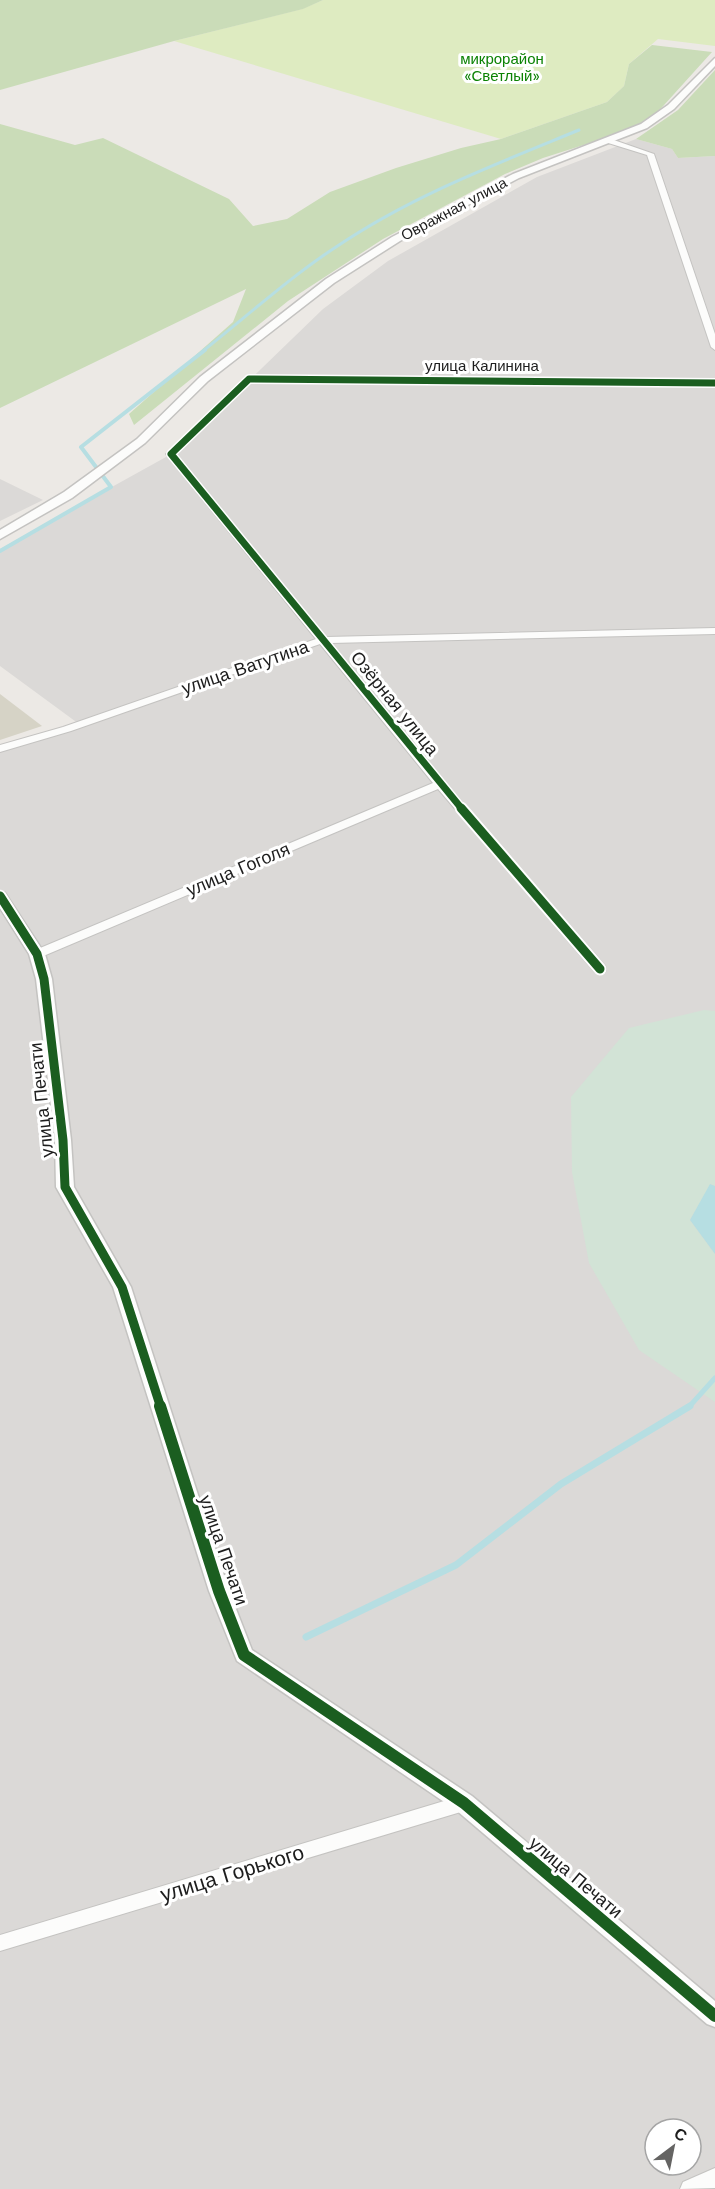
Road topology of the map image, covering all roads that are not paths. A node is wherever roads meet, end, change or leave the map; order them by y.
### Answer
1 (715, 61) edge
2 (608, 140) junction
3 (715, 347) edge
4 (715, 383) edge
5 (171, 454) joint
6 (0, 535) edge
7 (715, 631) edge
8 (322, 640) junction
9 (0, 749) edge
10 (440, 784) junction
11 (0, 896) edge
12 (37, 954) junction
13 (600, 969) dead end
14 (464, 1803) junction
15 (0, 1943) edge
16 (715, 2016) edge
17 (715, 2178) edge
18 (690, 2189) edge

1 - 2 street, Овражная улица
2 - 3 street
2 - 6 street, Овражная улица
4 - 5 street, улица Калинина
5 - 8 street, Озёрная улица
7 - 8 street, улица Ватутина
8 - 9 street, улица Ватутина
8 - 10 street, Озёрная улица
10 - 12 street, улица Гоголя
10 - 13 street, Озёрная улица
11 - 12 street, улица Печати
12 - 14 street, улица Печати
14 - 15 street, улица Горького
14 - 16 street, улица Печати
17 - 18 street

